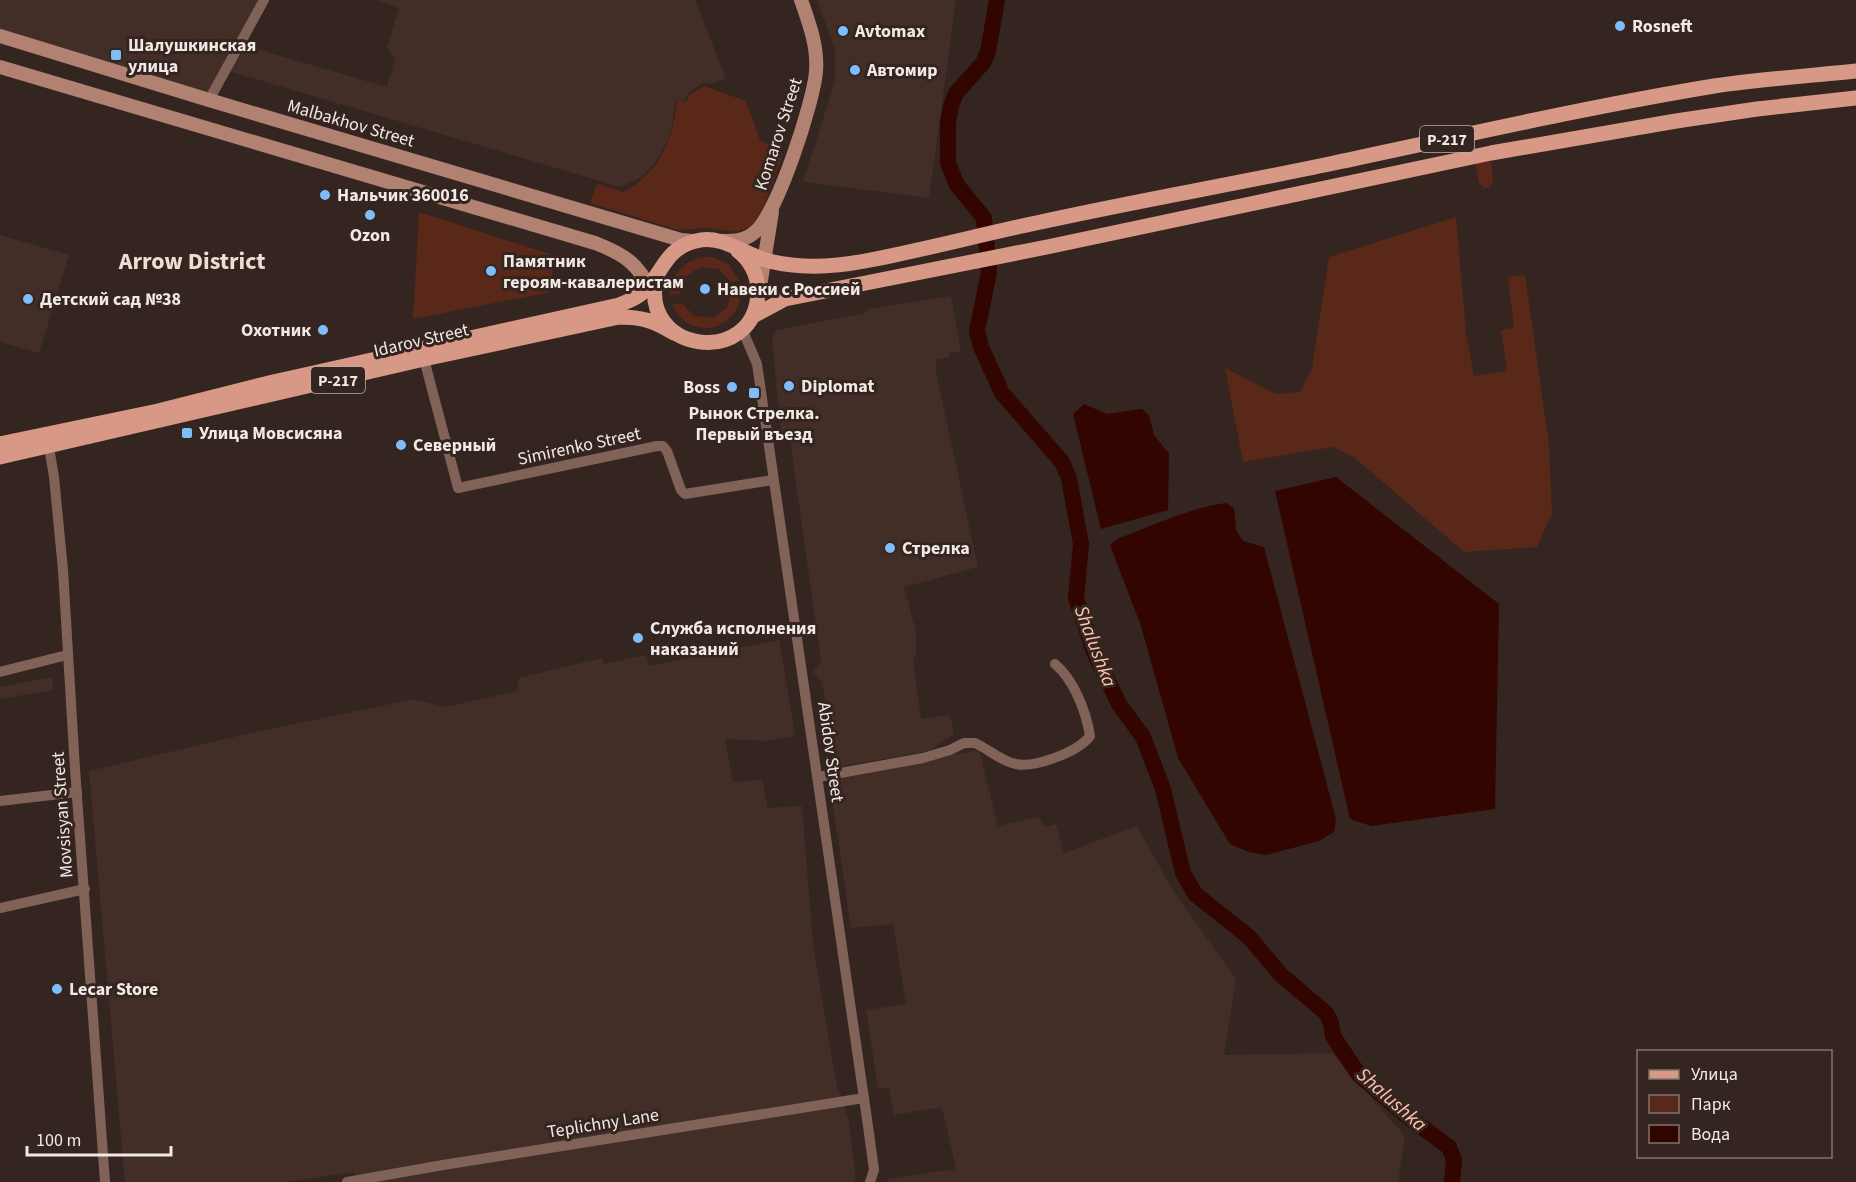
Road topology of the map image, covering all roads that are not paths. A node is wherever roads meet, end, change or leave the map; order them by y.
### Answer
1 (264, 0) edge
2 (801, 0) edge
3 (0, 36) edge
4 (0, 67) edge
5 (1856, 72) edge
6 (1856, 98) edge
7 (208, 100) junction
8 (772, 210) junction
9 (692, 241) junction
10 (725, 243) junction
11 (764, 260) junction
12 (661, 266) junction
13 (649, 285) junction
14 (758, 300) junction
15 (655, 301) junction
16 (753, 316) junction
17 (742, 329) junction
18 (674, 333) junction
19 (424, 359) junction
20 (47, 440) junction
21 (0, 444) edge
22 (0, 457) edge
23 (773, 480) junction
24 (67, 655) junction
25 (1055, 664) dead end
26 (0, 672) edge
27 (818, 777) junction
28 (77, 792) junction
29 (0, 801) edge
30 (84, 889) junction
31 (0, 908) edge
32 (864, 1098) junction
33 (105, 1182) edge
34 (347, 1182) edge
35 (870, 1182) edge

1 - 7 street
2 - 8 main road, Komarov Street
3 - 7 main road, Malbakhov Street
4 - 13 main road
5 - 11 main road, Р-217
6 - 16 main road, Р-217
7 - 9 main road, Malbakhov Street
8 - 10 main road
8 - 11 main road
9 - 10 main road
9 - 12 main road
10 - 11 main road
10 - 14 main road
11 - 14 main road
12 - 13 main road
12 - 15 main road
13 - 15 main road
13 - 20 main road, Idarov Street / Р-217
14 - 16 main road
15 - 18 main road
16 - 17 main road, Р-217
17 - 18 main road, Р-217
17 - 23 street, Abidov Street
18 - 19 main road, Idarov Street / Р-217
19 - 20 main road, Idarov Street / Р-217
19 - 23 street, Simirenko Street
20 - 21 main road, Idarov Street
20 - 22 main road, Idarov Street / Р-217
20 - 24 street, Movsisyan Street
23 - 27 street, Abidov Street
24 - 26 street
24 - 28 street, Movsisyan Street
25 - 27 street
27 - 32 street, Abidov Street
28 - 29 street
28 - 30 street, Movsisyan Street
30 - 31 street
30 - 33 street, Movsisyan Street
32 - 34 street, Teplichny Lane
32 - 35 street, Abidov Street

